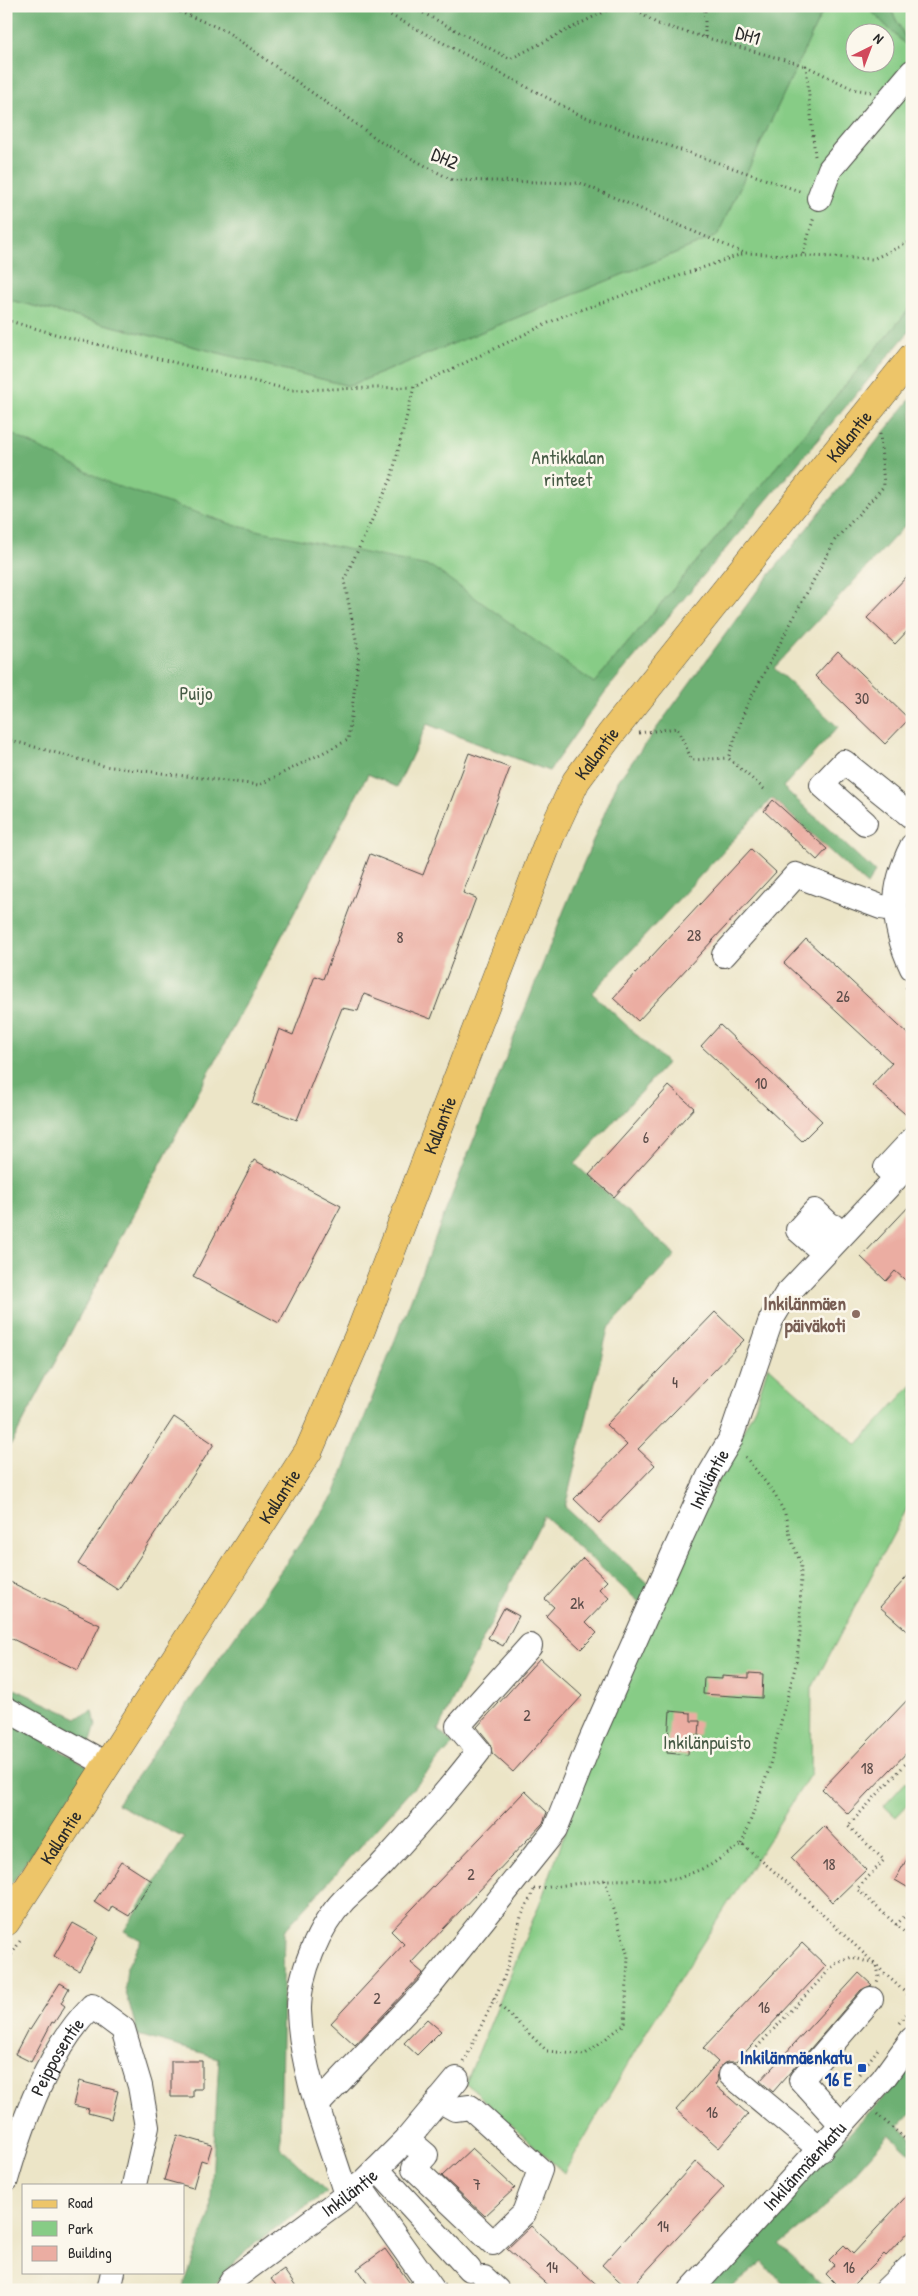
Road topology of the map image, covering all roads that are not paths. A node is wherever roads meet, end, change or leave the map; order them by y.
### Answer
1 (912, 72) edge
2 (819, 198) road end
3 (912, 358) edge
4 (912, 817) edge
5 (865, 823) dead end
6 (912, 846) edge
7 (895, 909) junction
8 (724, 955) dead end
9 (912, 968) edge
10 (912, 1140) edge
11 (912, 1161) edge
12 (832, 1227) dead end
13 (530, 1646) dead end
14 (6, 1709) edge
15 (108, 1765) junction
16 (6, 1922) edge
17 (871, 1999) road end
18 (912, 2039) edge
19 (731, 2075) road end
20 (457, 2079) road end
21 (439, 2100) junction
22 (318, 2104) junction
23 (842, 2125) junction
24 (408, 2139) junction
25 (821, 2150) junction
26 (6, 2180) edge
27 (361, 2183) junction
28 (134, 2184) edge
29 (912, 2265) edge
30 (113, 2274) edge
31 (483, 2279) edge
32 (235, 2287) edge
33 (109, 2290) edge
34 (433, 2290) edge
35 (691, 2290) edge
36 (886, 2290) edge

1 - 2 street
3 - 15 main road, Kallantie
4 - 5 street
6 - 7 street
7 - 8 street
7 - 9 street
10 - 12 street
11 - 22 street, Inkiläntie
13 - 22 street
14 - 15 street
15 - 16 main road, Kallantie
17 - 23 street
18 - 23 street, Inkilänmäenkatu
19 - 25 street
20 - 21 street, Inkiläntie
21 - 24 street, Inkiläntie
21 - 24 street
22 - 27 street
23 - 25 street, Inkilänmäenkatu
24 - 27 street, Inkiläntie
25 - 35 street, Inkilänmäenkatu
26 - 28 street, Peipposentie
27 - 31 street
27 - 32 street, Inkiläntie
27 - 34 street
29 - 36 street
30 - 33 street

